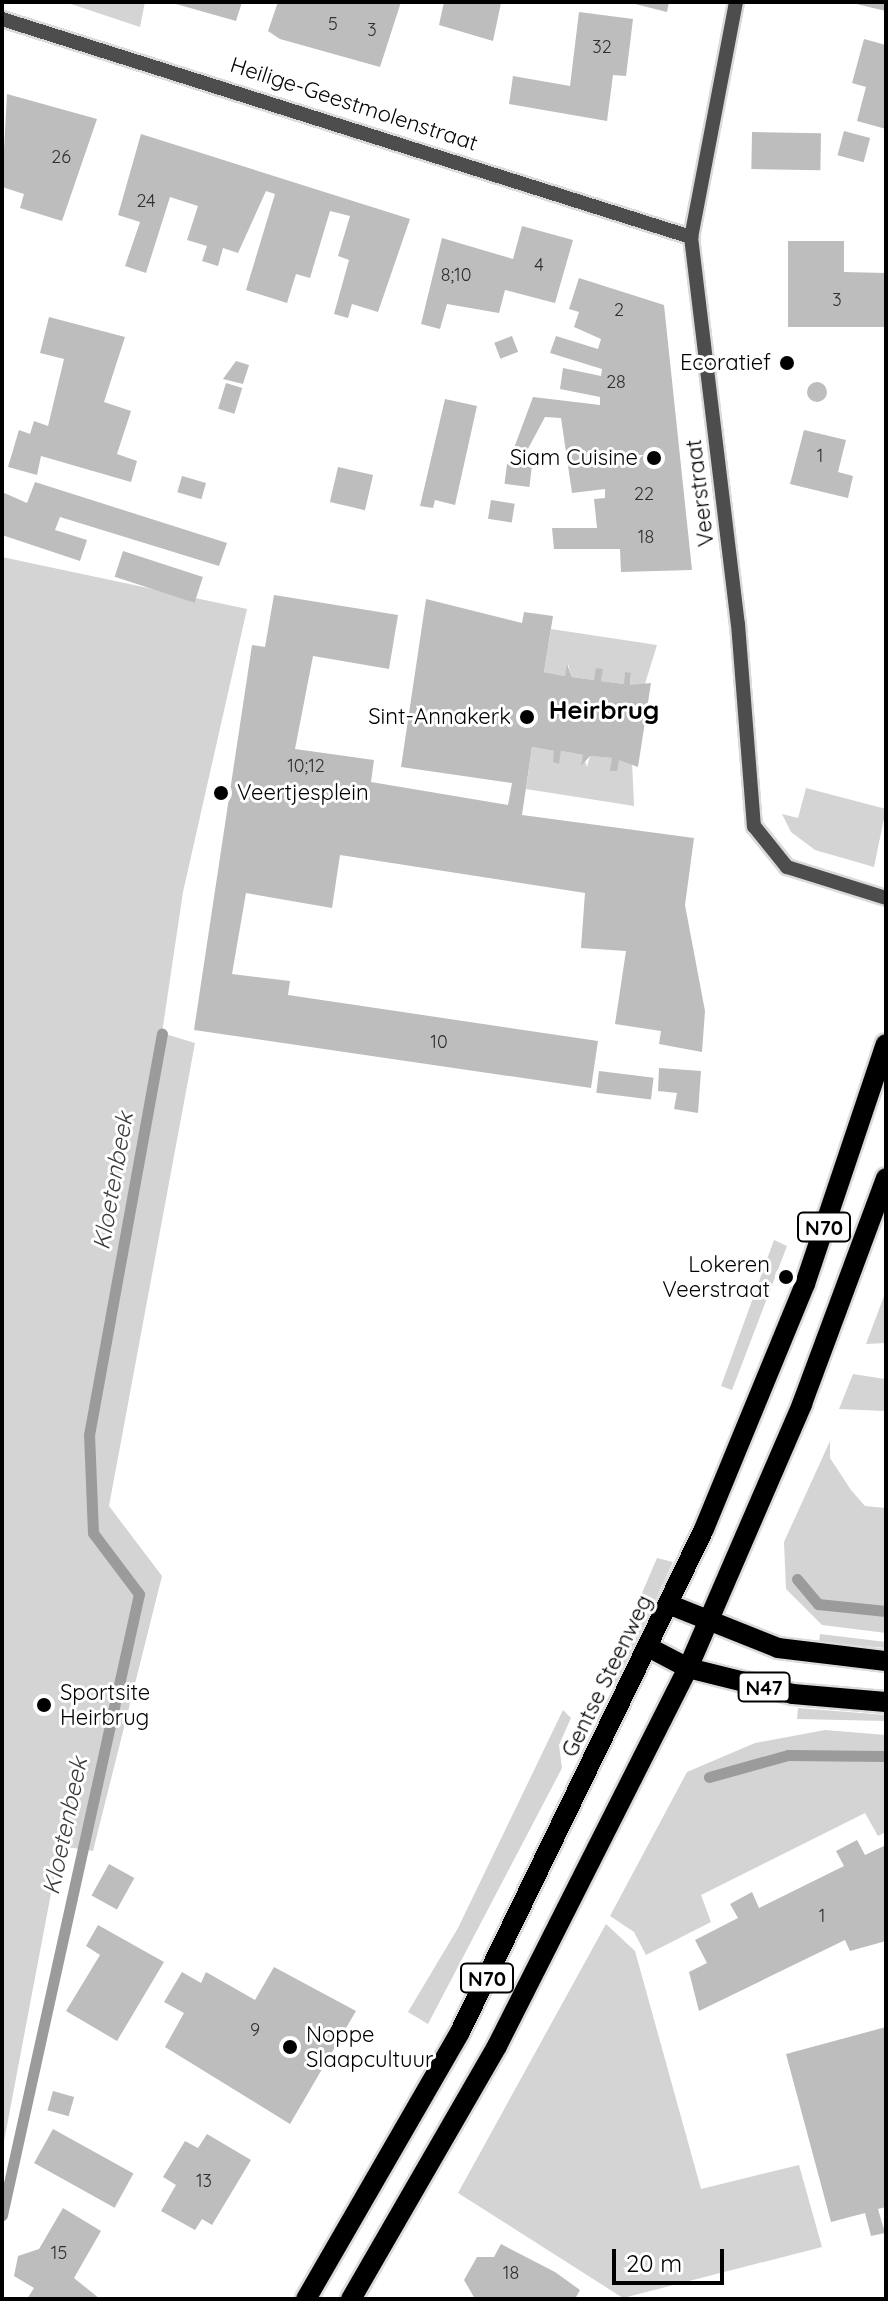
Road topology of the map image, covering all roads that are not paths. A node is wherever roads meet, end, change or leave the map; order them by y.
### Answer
1 (736, 2) edge
2 (2, 19) edge
3 (691, 237) junction
4 (886, 898) edge
5 (886, 1044) edge
6 (886, 1178) edge
7 (668, 1604) junction
8 (709, 1624) junction
9 (648, 1647) junction
10 (886, 1661) edge
11 (688, 1668) junction
12 (886, 1702) edge
13 (306, 2299) edge
14 (351, 2299) edge

1 - 3 street, Veerstraat
2 - 3 street, Heilige-Geestmolenstraat
3 - 4 street, Veerstraat
5 - 7 main road, Gentse Steenweg / N70
6 - 8 main road, N70
7 - 8 main road, N47
7 - 9 main road, Gentse Steenweg / N70
8 - 10 main road, N47
8 - 11 main road, N70
9 - 11 main road, N47
9 - 13 main road, Gentse Steenweg / N70
11 - 12 main road, N47
11 - 14 main road, N70

